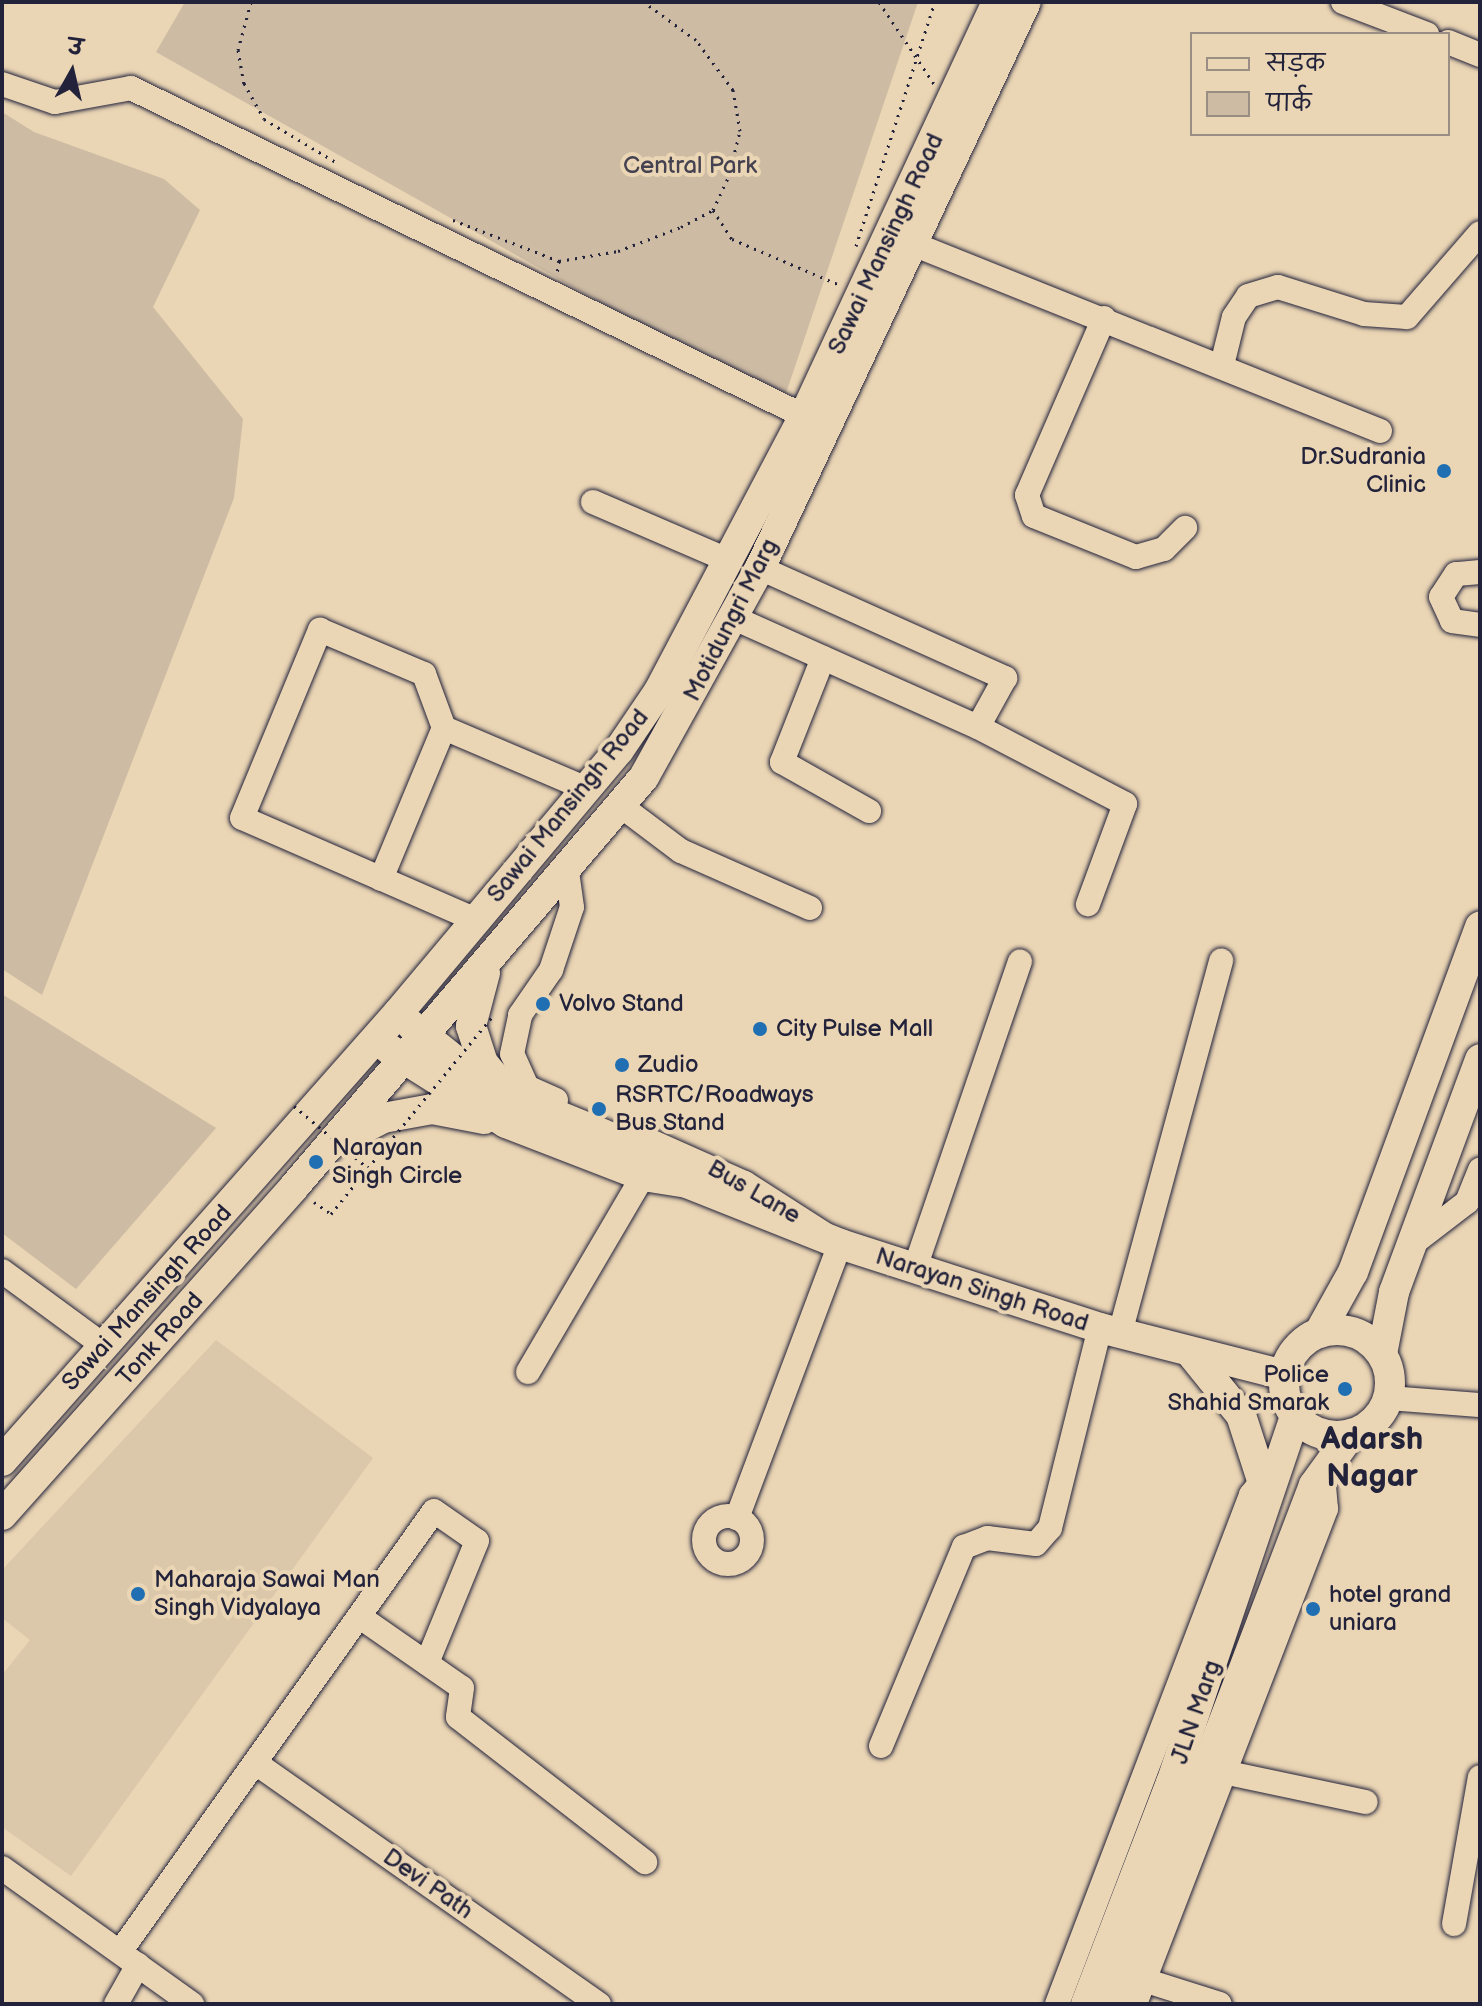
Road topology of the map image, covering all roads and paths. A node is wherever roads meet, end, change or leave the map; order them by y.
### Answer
1 (251, 2) edge
2 (644, 2) edge
3 (879, 2) edge
4 (935, 2) edge
5 (1026, 2) edge
6 (1343, 2) edge
7 (990, 10) edge
8 (1422, 32) edge
9 (1450, 43) edge
10 (1480, 55) edge
11 (915, 65) junction
12 (2, 84) edge
13 (955, 100) junction
14 (343, 167) dead end
15 (713, 210) junction
16 (448, 218) dead end
17 (1480, 233) edge
18 (913, 244) junction
19 (852, 257) dead end
20 (559, 261) junction
21 (532, 284) junction
22 (847, 288) junction
23 (1104, 318) junction
24 (1222, 365) junction
25 (804, 416) junction
26 (1380, 431) dead end
27 (593, 502) dead end
28 (1185, 528) dead end
29 (730, 561) junction
30 (760, 568) junction
31 (1480, 572) edge
32 (734, 618) junction
33 (1480, 625) edge
34 (823, 658) junction
35 (978, 727) junction
36 (444, 728) junction
37 (587, 789) junction
38 (621, 806) junction
39 (869, 811) dead end
40 (567, 871) junction
41 (381, 879) junction
42 (1088, 904) dead end
43 (810, 908) dead end
44 (476, 920) junction
45 (1480, 927) edge
46 (494, 952) junction
47 (1221, 960) dead end
48 (1020, 962) dead end
49 (399, 1012) junction
50 (492, 1017) dead end
51 (376, 1038) junction
52 (424, 1038) junction
53 (1480, 1059) edge
54 (403, 1061) junction
55 (294, 1106) dead end
56 (511, 1112) junction
57 (316, 1162) junction
58 (368, 1168) junction
59 (1480, 1169) edge
60 (643, 1176) junction
61 (687, 1183) junction
62 (331, 1214) dead end
63 (840, 1244) junction
64 (1411, 1245) junction
65 (915, 1268) junction
66 (2, 1271) edge
67 (1110, 1331) junction
68 (1319, 1333) junction
69 (104, 1346) junction
70 (1188, 1350) junction
71 (1382, 1354) junction
72 (528, 1372) dead end
73 (1284, 1375) junction
74 (1388, 1398) junction
75 (1480, 1405) edge
76 (1295, 1416) junction
77 (1351, 1434) junction
78 (2, 1461) edge
79 (1272, 1469) junction
80 (2, 1515) edge
81 (737, 1518) dead end
82 (360, 1617) junction
83 (427, 1663) junction
84 (881, 1746) dead end
85 (257, 1764) junction
86 (1215, 1771) junction
87 (1480, 1777) edge
88 (1366, 1802) dead end
89 (645, 1862) dead end
90 (2, 1868) edge
91 (1454, 1924) dead end
92 (129, 1959) junction
93 (1136, 1977) junction
94 (116, 2004) edge
95 (192, 2004) edge
96 (599, 2004) edge
97 (1057, 2004) edge
98 (1086, 2004) edge
99 (1116, 2004) edge
100 (1135, 2004) edge
101 (1220, 2004) edge

1 - 14 path
2 - 15 path
3 - 11 path
4 - 11 path
5 - 18 main road, Motidungri Marg
6 - 8 street
7 - 13 main road, Sawai Mansingh Road
9 - 10 street
11 - 13 path
11 - 19 path
12 - 21 street
13 - 22 main road, Sawai Mansingh Road
15 - 20 path
15 - 22 path
16 - 20 path
17 - 24 street
18 - 23 street
18 - 30 main road, Motidungri Marg
20 - 21 path
21 - 25 street
22 - 25 main road, Sawai Mansingh Road
23 - 24 street
23 - 28 street
24 - 26 street
25 - 29 main road, Sawai Mansingh Road
27 - 29 street
29 - 37 main road, Sawai Mansingh Road
30 - 32 main road, Motidungri Marg
30 - 35 street
31 - 33 street
32 - 34 street
32 - 38 main road, Motidungri Marg
34 - 35 street
34 - 39 street
35 - 42 street
36 - 37 street
36 - 41 street
36 - 41 street
37 - 44 main road, Sawai Mansingh Road
38 - 40 main road, Motidungri Marg
38 - 43 street
40 - 46 main road, Motidungri Marg
40 - 63 street, Bus Lane
41 - 44 street
44 - 49 main road, Sawai Mansingh Road
45 - 68 main road
46 - 52 main road, Motidungri Marg
46 - 56 main road
47 - 67 street
48 - 65 street
49 - 51 main road, Sawai Mansingh Road
49 - 52 main road
50 - 58 path, bridge
51 - 54 main road
51 - 69 main road, Sawai Mansingh Road
52 - 54 main road, Motidungri Marg
52 - 56 main road
53 - 64 main road
54 - 56 main road
54 - 57 main road, Motidungri Marg
55 - 58 path, bridge
56 - 57 main road
56 - 60 main road
56 - 61 main road
57 - 80 main road, Tonk Road
58 - 62 path
59 - 64 street
60 - 61 main road
60 - 72 street
61 - 63 main road, Narayan Singh Road
63 - 65 main road, Narayan Singh Road
63 - 81 street
64 - 71 main road
65 - 67 main road, Narayan Singh Road
66 - 69 street
67 - 70 main road, Narayan Singh Road
67 - 84 street
68 - 71 main road
68 - 73 main road
69 - 78 main road, Sawai Mansingh Road
70 - 73 main road, Narayan Singh Road
70 - 79 main road
71 - 74 main road
73 - 76 main road
74 - 75 street
74 - 77 main road
76 - 77 main road
76 - 79 main road, JLN Marg
77 - 86 main road, JLN Marg
79 - 97 street
79 - 98 main road, JLN Marg
82 - 83 street
82 - 83 street
82 - 85 street
83 - 89 street
85 - 92 street
85 - 96 street, Devi Path
86 - 88 street
86 - 93 main road, JLN Marg
87 - 91 street
90 - 92 street
92 - 94 street
92 - 95 street
93 - 99 main road, JLN Marg
93 - 100 street
93 - 101 street

